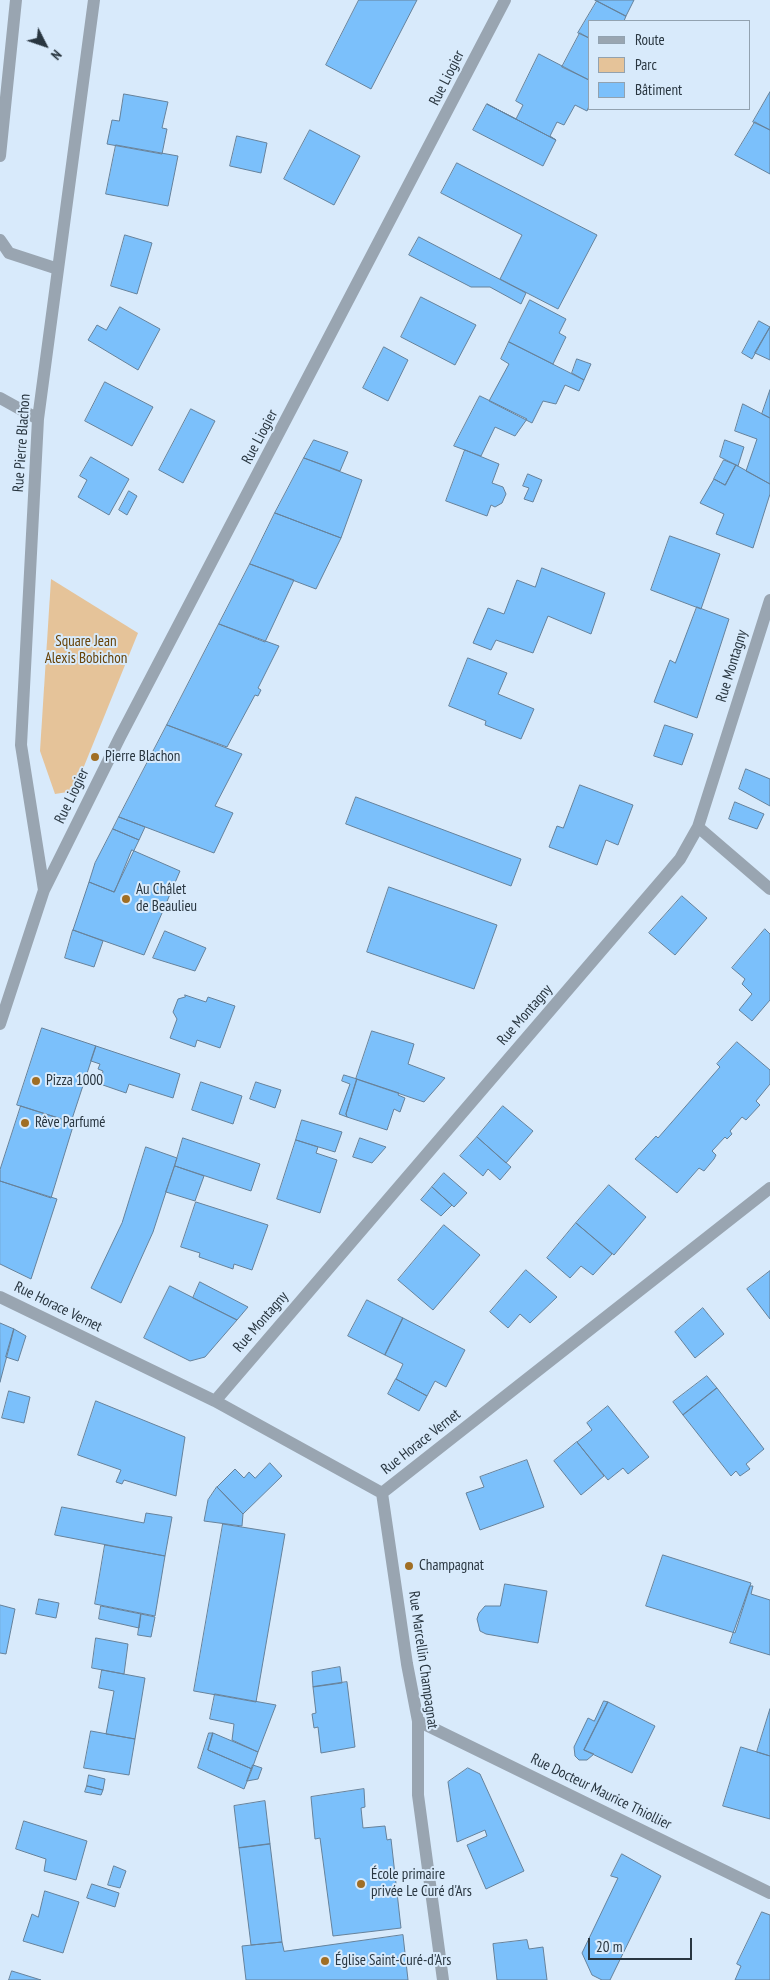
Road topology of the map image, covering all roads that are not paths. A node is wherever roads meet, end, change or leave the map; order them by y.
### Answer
1 (16, 0) edge
2 (94, 0) edge
3 (505, 0) edge
4 (0, 156) edge
5 (1, 244) edge
6 (58, 269) junction
7 (0, 398) edge
8 (38, 420) junction
9 (770, 600) edge
10 (698, 827) junction
11 (770, 889) edge
12 (44, 890) junction
13 (0, 1024) edge
14 (770, 1188) edge
15 (0, 1297) edge
16 (215, 1401) junction
17 (382, 1493) junction
18 (418, 1720) junction
19 (770, 1893) edge
20 (443, 1980) edge

1 - 4 street
2 - 6 street, Rue Pierre Blachon
3 - 12 street, Rue Liogier
5 - 6 street
6 - 8 street, Rue Pierre Blachon
7 - 8 street
8 - 12 street, Rue Pierre Blachon
9 - 10 street, Rue Montagny
10 - 11 street
10 - 16 street, Rue Montagny
12 - 13 street, Rue Liogier
14 - 17 street, Rue Horace Vernet
15 - 16 street, Rue Horace Vernet
16 - 17 street, Rue Horace Vernet
17 - 18 street, Rue Marcellin Champagnat
18 - 19 street, Rue Docteur Maurice Thiollier
18 - 20 street, Rue Marcellin Champagnat

